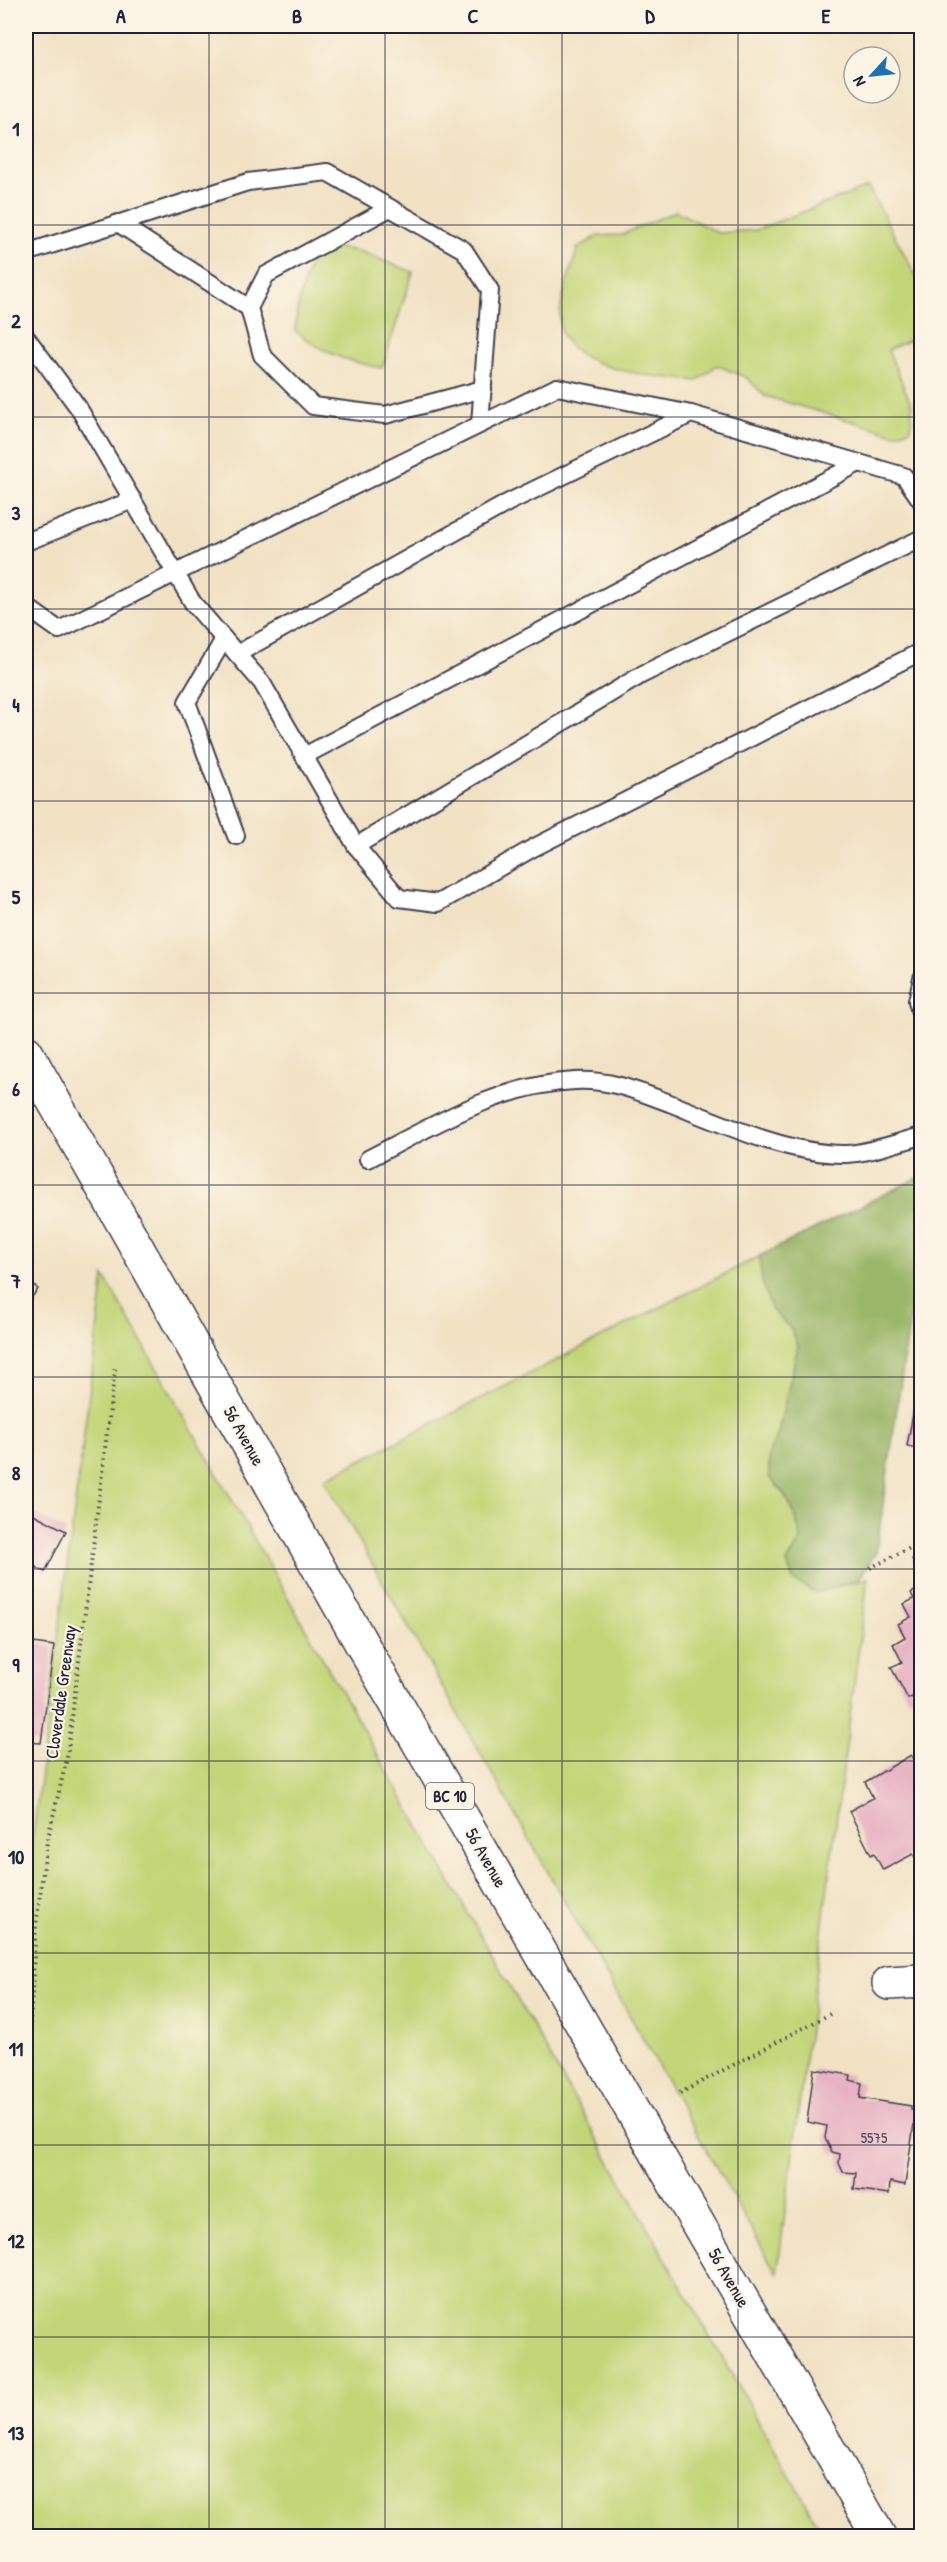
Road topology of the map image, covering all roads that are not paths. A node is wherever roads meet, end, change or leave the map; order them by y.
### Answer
1 (390, 208) junction
2 (118, 223) junction
3 (26, 253) edge
4 (249, 308) junction
5 (26, 338) edge
6 (483, 389) junction
7 (691, 414) junction
8 (480, 424) junction
9 (859, 463) junction
10 (133, 500) junction
11 (921, 502) edge
12 (921, 538) edge
13 (26, 543) edge
14 (176, 574) junction
15 (26, 602) edge
16 (224, 639) junction
17 (921, 651) edge
18 (237, 654) junction
19 (304, 756) junction
20 (236, 836) dead end
21 (356, 846) junction
22 (921, 978) edge
23 (921, 1020) edge
24 (26, 1052) edge
25 (921, 1136) edge
26 (368, 1159) dead end
27 (921, 1981) edge
28 (889, 1983) dead end
29 (879, 2536) edge

1 - 2 lane
1 - 4 lane
1 - 6 lane
2 - 3 lane
2 - 4 lane
4 - 6 lane
5 - 10 lane
6 - 8 lane
7 - 8 lane
7 - 9 lane
7 - 18 lane
8 - 14 lane
9 - 11 lane
9 - 19 lane
10 - 13 lane
10 - 14 lane
12 - 21 lane
14 - 15 lane
14 - 16 lane
16 - 18 lane
16 - 20 lane
17 - 21 lane
18 - 19 lane
19 - 21 lane
22 - 23 lane
24 - 29 main road, 56 Avenue / BC 10
25 - 26 lane
27 - 28 main road

